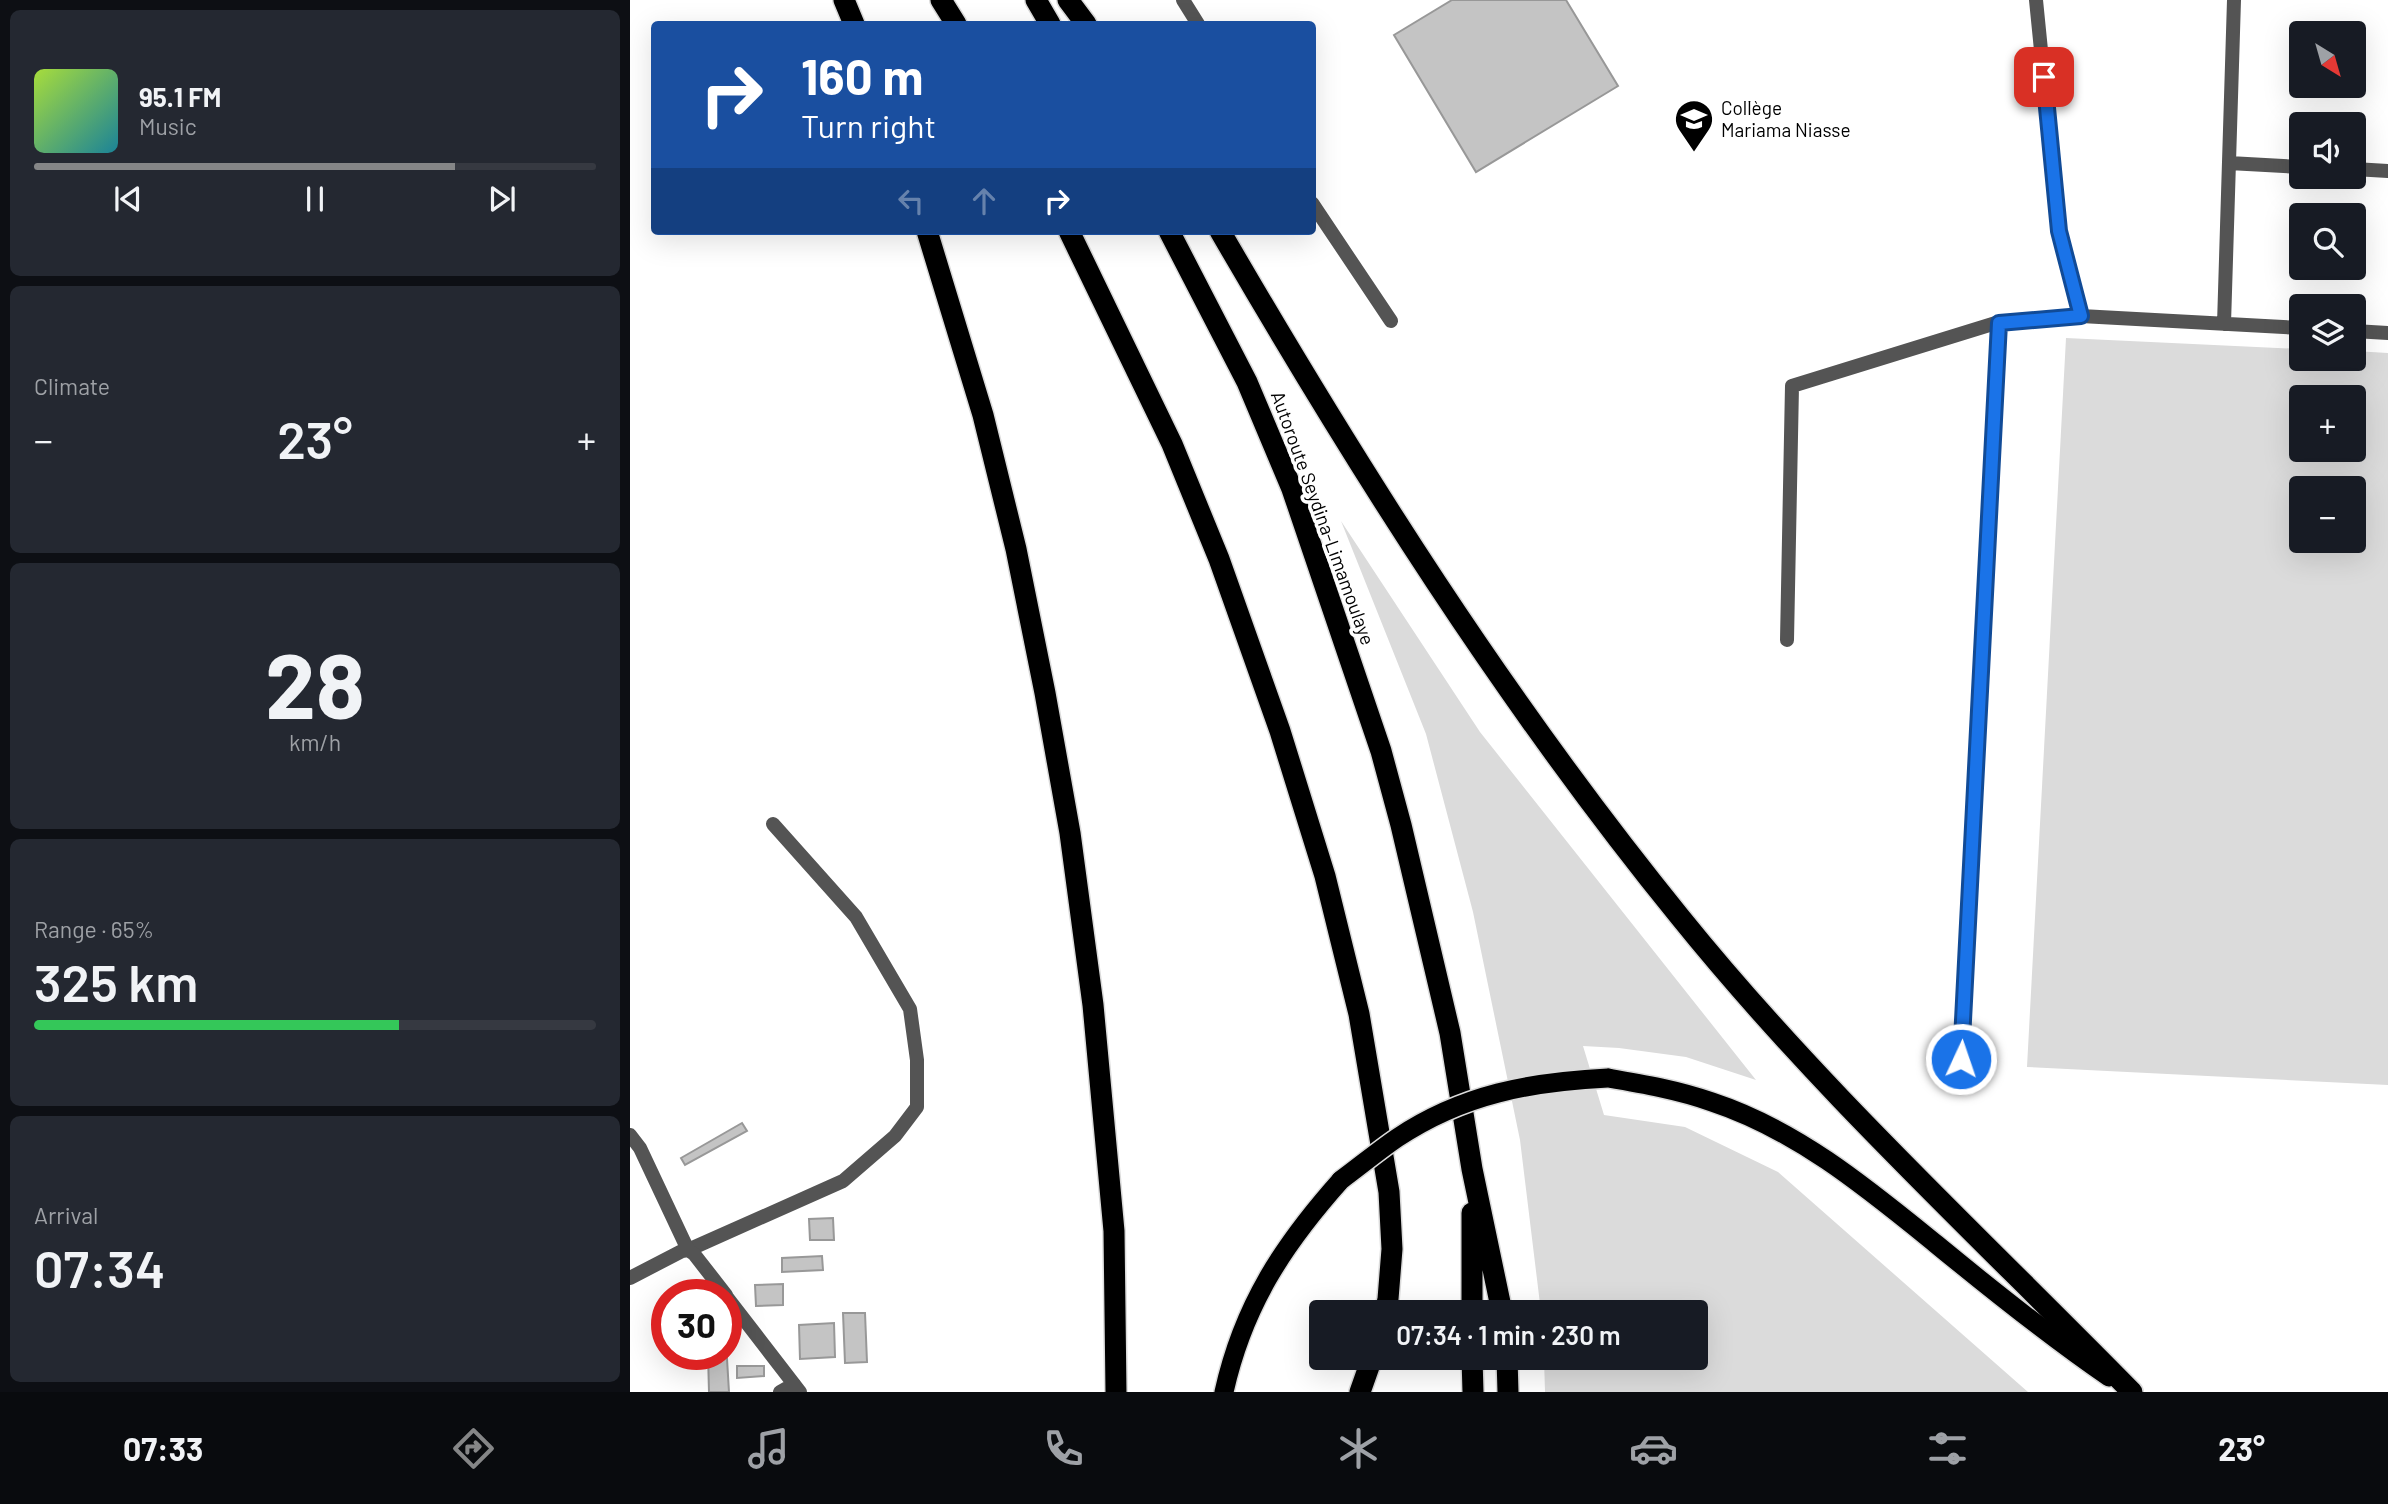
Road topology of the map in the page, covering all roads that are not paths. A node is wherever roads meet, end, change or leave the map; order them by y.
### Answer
1 (844, 0) edge
2 (941, 0) edge
3 (1035, 0) edge
4 (1068, 0) edge
5 (1183, 0) edge
6 (2036, 0) edge
7 (2234, 0) edge
8 (853, 21) edge
9 (954, 21) edge
10 (1048, 21) edge
11 (1084, 21) edge
12 (1196, 21) edge
13 (2229, 163) junction
14 (2289, 166) edge
15 (2366, 170) edge
16 (2388, 171) edge
17 (1316, 209) edge
18 (928, 235) edge
19 (1071, 235) edge
20 (1171, 235) edge
21 (1222, 235) edge
22 (2081, 316) junction
23 (1391, 321) dead end
24 (1999, 323) junction
25 (2224, 324) junction
26 (2289, 327) edge
27 (2366, 332) edge
28 (2388, 333) edge
29 (1787, 640) dead end
30 (773, 824) dead end
31 (1961, 1059) dead end
32 (630, 1135) edge
33 (1472, 1169) junction
34 (688, 1250) junction
35 (630, 1278) edge
36 (714, 1279) edge
37 (1388, 1300) edge
38 (1472, 1300) edge
39 (1499, 1300) edge
40 (742, 1316) edge
41 (1368, 1370) edge
42 (1472, 1370) edge
43 (1507, 1370) edge
44 (797, 1388) edge
45 (780, 1392) edge
46 (1116, 1392) edge
47 (1224, 1392) edge
48 (1360, 1392) edge
49 (1473, 1392) edge
50 (1508, 1392) edge
51 (2131, 1392) edge

1 - 8 highway
2 - 9 highway
3 - 10 highway
4 - 11 highway
5 - 12 street
6 - 22 street
7 - 13 street
13 - 14 street
13 - 25 street
15 - 16 street
17 - 23 street
18 - 46 highway
19 - 37 highway
20 - 33 highway, Autoroute Seydina-Limamoulaye
21 - 51 highway
22 - 24 street
22 - 25 street
24 - 29 street
24 - 31 street
25 - 26 street
27 - 28 street
30 - 34 street
32 - 34 street
33 - 38 highway
33 - 39 highway
34 - 35 street
34 - 36 street
40 - 44 street
41 - 48 highway
42 - 49 highway
43 - 50 highway
44 - 45 street
47 - 51 highway, bridge

